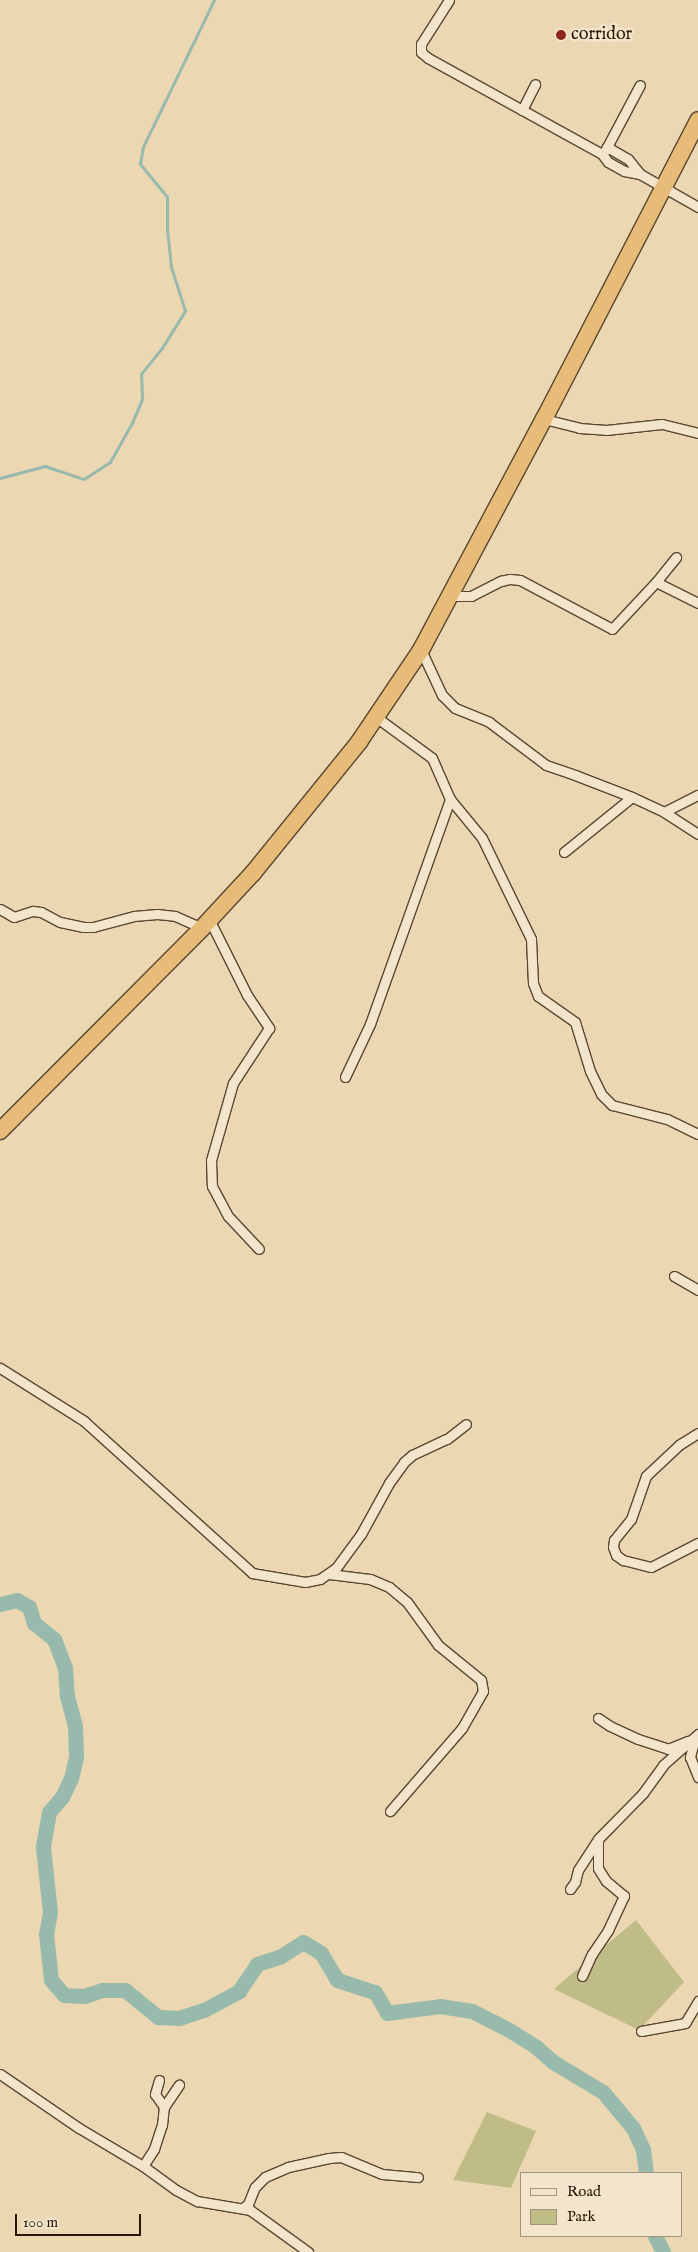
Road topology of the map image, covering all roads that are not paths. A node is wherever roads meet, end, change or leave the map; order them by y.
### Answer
1 (449, 0) edge
2 (535, 84) dead end
3 (640, 85) dead end
4 (522, 110) junction
5 (698, 120) edge
6 (605, 150) junction
7 (664, 187) junction
8 (698, 207) edge
9 (544, 419) junction
10 (698, 433) edge
11 (676, 557) dead end
12 (656, 582) junction
13 (450, 596) junction
14 (698, 603) edge
15 (421, 650) junction
16 (376, 717) junction
17 (698, 795) edge
18 (632, 797) junction
19 (450, 799) junction
20 (664, 812) junction
21 (698, 834) edge
22 (564, 852) dead end
23 (0, 909) edge
24 (206, 923) junction
25 (344, 1077) dead end
26 (0, 1131) edge
27 (698, 1134) edge
28 (260, 1249) dead end
29 (674, 1276) dead end
30 (698, 1290) edge
31 (0, 1368) edge
32 (466, 1424) dead end
33 (698, 1433) edge
34 (698, 1543) edge
35 (329, 1574) junction
36 (598, 1718) dead end
37 (696, 1736) edge
38 (698, 1777) edge
39 (390, 1811) dead end
40 (598, 1839) junction
41 (570, 1889) dead end
42 (582, 1976) dead end
43 (698, 2001) edge
44 (642, 2031) dead end
45 (0, 2074) edge
46 (159, 2080) dead end
47 (179, 2085) dead end
48 (164, 2107) junction
49 (143, 2166) junction
50 (418, 2177) dead end
51 (244, 2207) junction
52 (308, 2252) edge

1 - 4 street
2 - 4 street
3 - 6 street
4 - 6 street
5 - 7 highway
6 - 7 street
7 - 8 street
7 - 9 highway
9 - 10 street
9 - 13 highway
11 - 12 street
12 - 13 street
12 - 14 street
13 - 15 highway
15 - 16 highway
15 - 18 street
16 - 19 street
16 - 24 highway
17 - 20 street
18 - 20 street
18 - 22 street
19 - 25 street
19 - 27 street
20 - 21 street
23 - 24 street
24 - 26 highway
24 - 28 street
29 - 30 street
31 - 35 street
32 - 35 street
33 - 34 street
35 - 39 street
36 - 37 street
37 - 38 street
37 - 40 street
40 - 41 street
40 - 42 street
43 - 44 street
45 - 49 street
46 - 48 street
47 - 48 street
48 - 49 street
49 - 51 street
50 - 51 street
51 - 52 street

